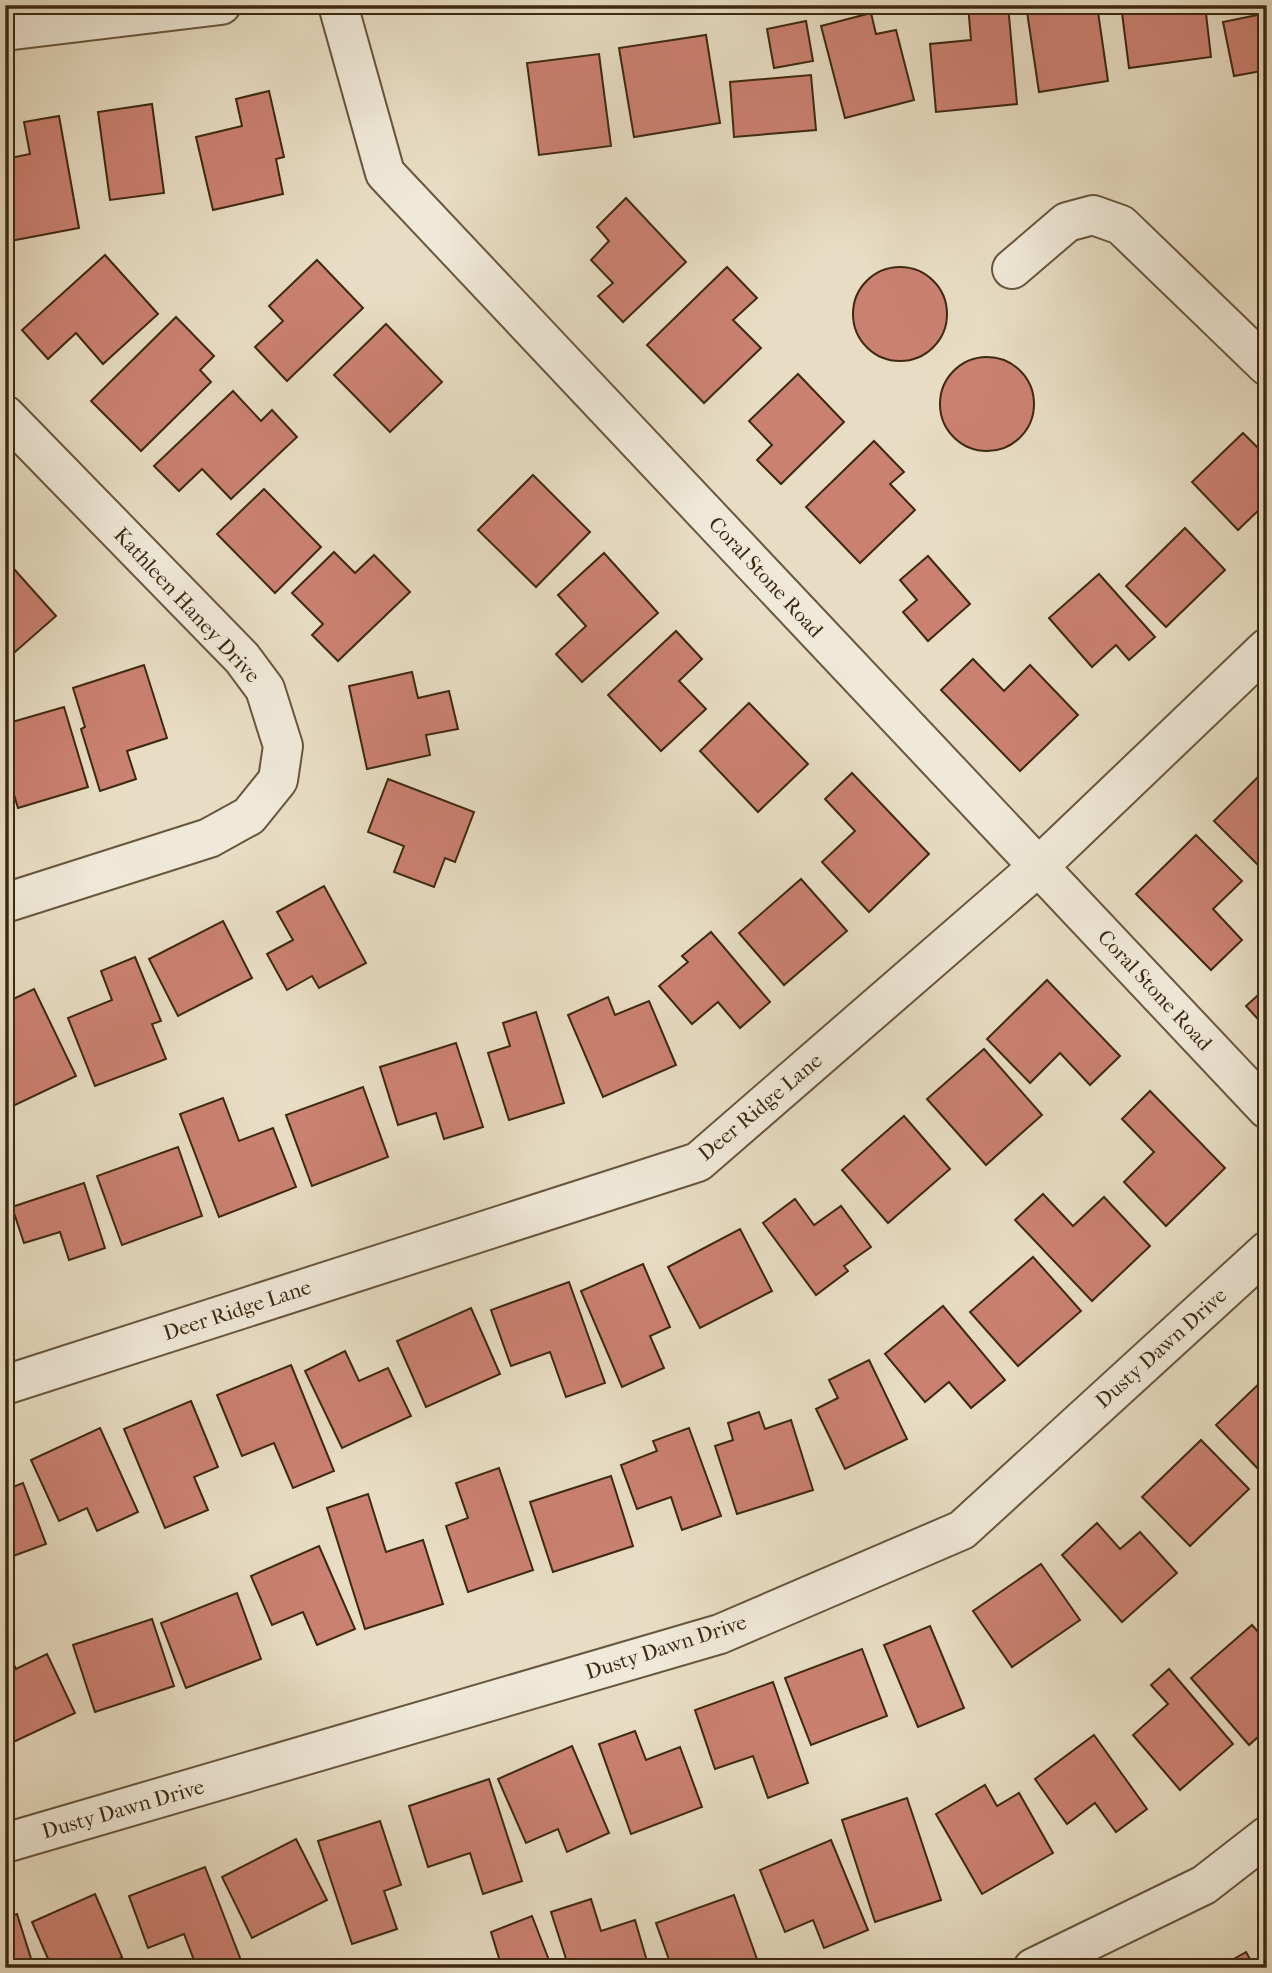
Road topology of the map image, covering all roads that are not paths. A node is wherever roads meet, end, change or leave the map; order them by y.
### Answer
1 (221, 5) edge
2 (338, 5) edge
3 (5, 31) edge
4 (1012, 269) dead end
5 (1267, 366) edge
6 (5, 415) edge
7 (1267, 648) edge
8 (1039, 866) junction
9 (5, 903) edge
10 (1267, 1109) edge
11 (1267, 1251) edge
12 (5, 1385) edge
13 (1267, 1836) edge
14 (5, 1843) edge
15 (1033, 1968) edge

1 - 3 street
2 - 8 street, Coral Stone Road
4 - 5 street
6 - 9 street, Kathleen Haney Drive
7 - 8 street, Deer Ridge Lane
8 - 10 street, Coral Stone Road
8 - 12 street, Deer Ridge Lane
11 - 14 street, Dusty Dawn Drive
13 - 15 street

